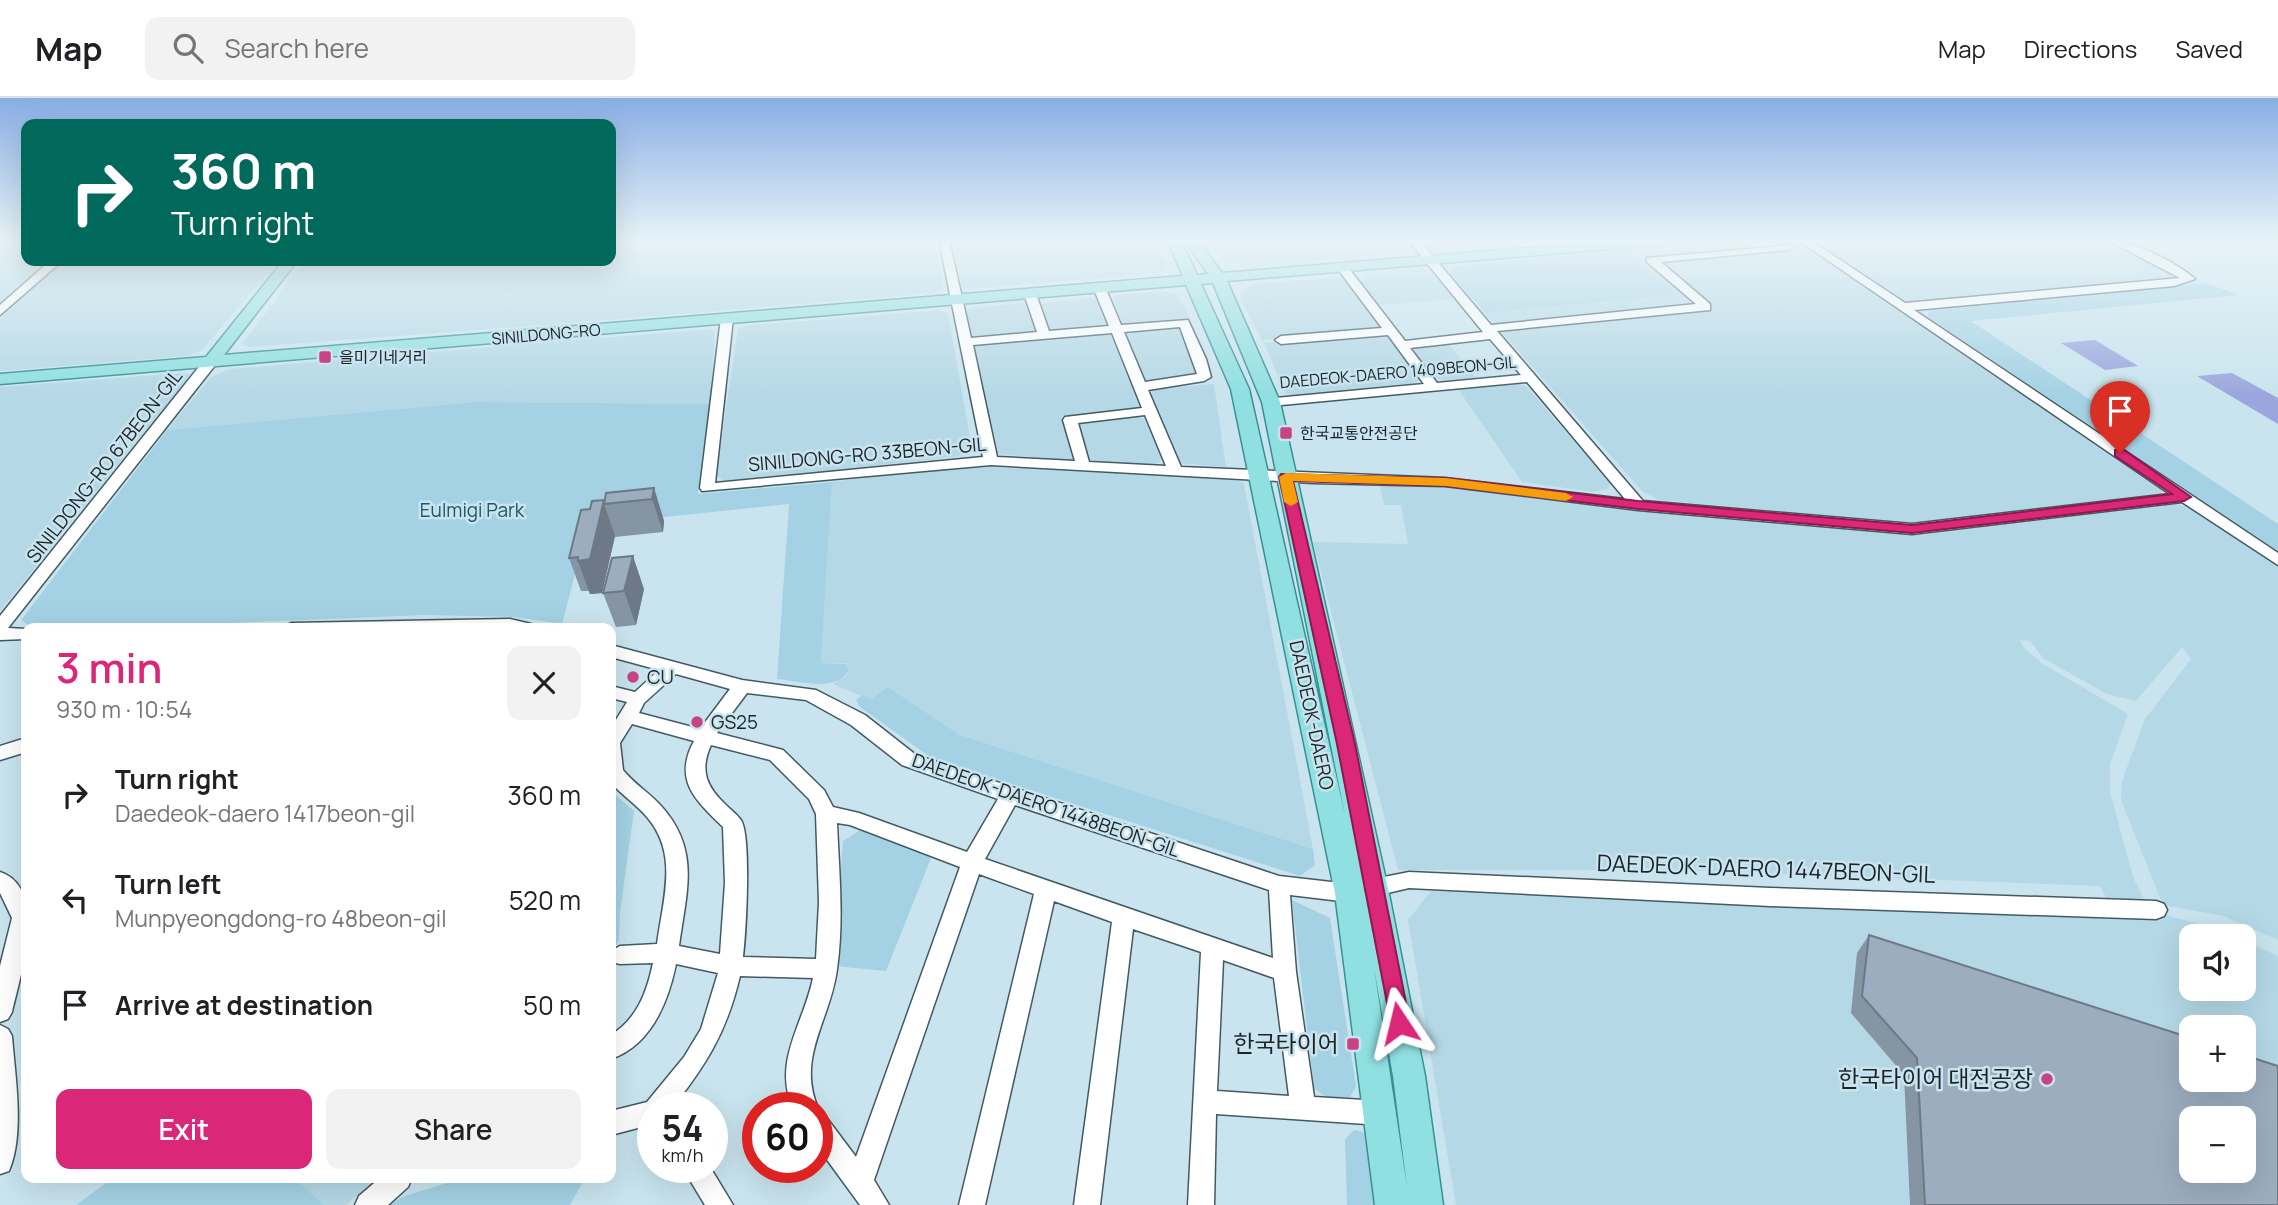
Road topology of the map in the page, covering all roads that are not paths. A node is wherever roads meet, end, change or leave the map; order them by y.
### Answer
1 (22, 292) edge
2 (266, 292) edge
3 (953, 292) edge
4 (1048, 292) edge
5 (1101, 292) edge
6 (1210, 292) edge
7 (1213, 292) edge
8 (1361, 292) edge
9 (1456, 292) edge
10 (1688, 292) edge
11 (1881, 292) edge
12 (2077, 292) edge
13 (1030, 293) junction
14 (954, 299) junction
15 (1904, 307) junction
16 (0, 311) edge
17 (727, 318) junction
18 (1116, 329) junction
19 (1391, 331) junction
20 (1489, 332) junction
21 (1044, 335) junction
22 (1281, 340) dead end
23 (964, 342) junction
24 (1402, 345) junction
25 (211, 362) junction
26 (1529, 377) junction
27 (0, 379) edge
28 (1432, 385) junction
29 (1140, 387) junction
30 (1271, 402) junction
31 (1148, 411) junction
32 (991, 461) junction
33 (1083, 466) junction
34 (1175, 471) junction
35 (1256, 475) junction
36 (1286, 477) junction
37 (2184, 497) junction
38 (1638, 505) junction
39 (2278, 560) edge
40 (0, 626) edge
41 (0, 634) edge
42 (21, 634) edge
43 (616, 652) edge
44 (674, 666) junction
45 (742, 686) junction
46 (616, 696) edge
47 (633, 708) junction
48 (616, 735) edge
49 (707, 736) junction
50 (21, 747) edge
51 (0, 753) edge
52 (616, 775) edge
53 (1012, 795) junction
54 (826, 814) junction
55 (972, 863) junction
56 (0, 880) edge
57 (1279, 885) junction
58 (1374, 889) junction
59 (1045, 890) junction
60 (1349, 893) junction
61 (2156, 910) dead end
62 (21, 913) edge
63 (1124, 917) junction
64 (21, 926) edge
65 (1212, 949) junction
66 (667, 953) junction
67 (620, 955) dead end
68 (733, 966) junction
69 (825, 969) junction
70 (1285, 972) junction
71 (0, 1012) edge
72 (0, 1037) edge
73 (616, 1046) edge
74 (670, 1092) edge
75 (799, 1092) edge
76 (1205, 1102) junction
77 (1303, 1106) junction
78 (1381, 1113) junction
79 (637, 1116) edge
80 (616, 1122) edge
81 (833, 1147) edge
82 (0, 1162) edge
83 (393, 1183) edge
84 (706, 1183) edge
85 (860, 1183) junction
86 (368, 1205) edge
87 (720, 1205) edge
88 (876, 1205) edge
89 (972, 1205) edge
90 (1087, 1205) edge
91 (1201, 1205) edge
92 (1392, 1205) edge
93 (1426, 1205) edge

1 - 16 street
2 - 25 main road
3 - 14 street
4 - 13 main road, SINILDONG-RO
5 - 18 street
6 - 35 main road, DAEDEOK-DAERO
7 - 30 main road, DAEDEOK-DAERO
8 - 19 street
9 - 20 street
10 - 20 street
11 - 15 street
12 - 15 street
13 - 14 main road, SINILDONG-RO
13 - 21 street
14 - 17 main road, SINILDONG-RO
14 - 23 street
15 - 37 street
17 - 25 main road, SINILDONG-RO
17 - 32 street, SINILDONG-RO 33BEON-GIL
18 - 21 street
18 - 29 street
18 - 29 street
19 - 22 street
19 - 24 street
20 - 24 street
20 - 26 street
21 - 23 street
23 - 32 street
24 - 28 street
25 - 27 main road, SINILDONG-RO
25 - 40 street, SINILDONG-RO 67BEON-GIL
26 - 28 street, DAEDEOK-DAERO 1409BEON-GIL
26 - 38 street
28 - 30 street, DAEDEOK-DAERO 1409BEON-GIL
29 - 31 street
30 - 36 main road, DAEDEOK-DAERO
31 - 33 street
31 - 34 street
32 - 33 street, SINILDONG-RO 33BEON-GIL
33 - 34 street, SINILDONG-RO 33BEON-GIL
34 - 35 street, SINILDONG-RO 33BEON-GIL
35 - 36 street, SINILDONG-RO 33BEON-GIL
35 - 60 main road, DAEDEOK-DAERO
36 - 38 street, SINILDONG-RO 33BEON-GIL
36 - 58 main road, DAEDEOK-DAERO
37 - 38 street, SINILDONG-RO 33BEON-GIL
37 - 39 street
41 - 42 street
43 - 44 street, DAEDEOK-DAERO 1448BEON-GIL
44 - 45 street, DAEDEOK-DAERO 1448BEON-GIL
44 - 47 street
45 - 49 street
45 - 53 street, DAEDEOK-DAERO 1448BEON-GIL
46 - 47 street
47 - 48 street
47 - 49 street
49 - 54 street
49 - 68 street
50 - 51 street
52 - 66 street
53 - 55 street
53 - 57 street, DAEDEOK-DAERO 1448BEON-GIL
54 - 55 street
54 - 69 street
55 - 59 street
55 - 85 street
56 - 62 street
57 - 60 street, DAEDEOK-DAERO 1448BEON-GIL
57 - 70 street
58 - 60 street, DAEDEOK-DAERO 1448BEON-GIL
58 - 61 street, DAEDEOK-DAERO 1447BEON-GIL
58 - 93 main road, DAEDEOK-DAERO
59 - 63 street
59 - 89 street
60 - 78 main road, DAEDEOK-DAERO
63 - 65 street
63 - 90 street
64 - 71 street
65 - 70 street
65 - 76 street
66 - 67 street
66 - 68 street
66 - 73 street
68 - 69 street
68 - 74 street
69 - 75 street
70 - 77 street
72 - 82 street
76 - 77 street
76 - 91 street
77 - 78 street
78 - 92 main road, DAEDEOK-DAERO
79 - 80 street
81 - 85 street
83 - 86 street
84 - 87 street
85 - 88 street

